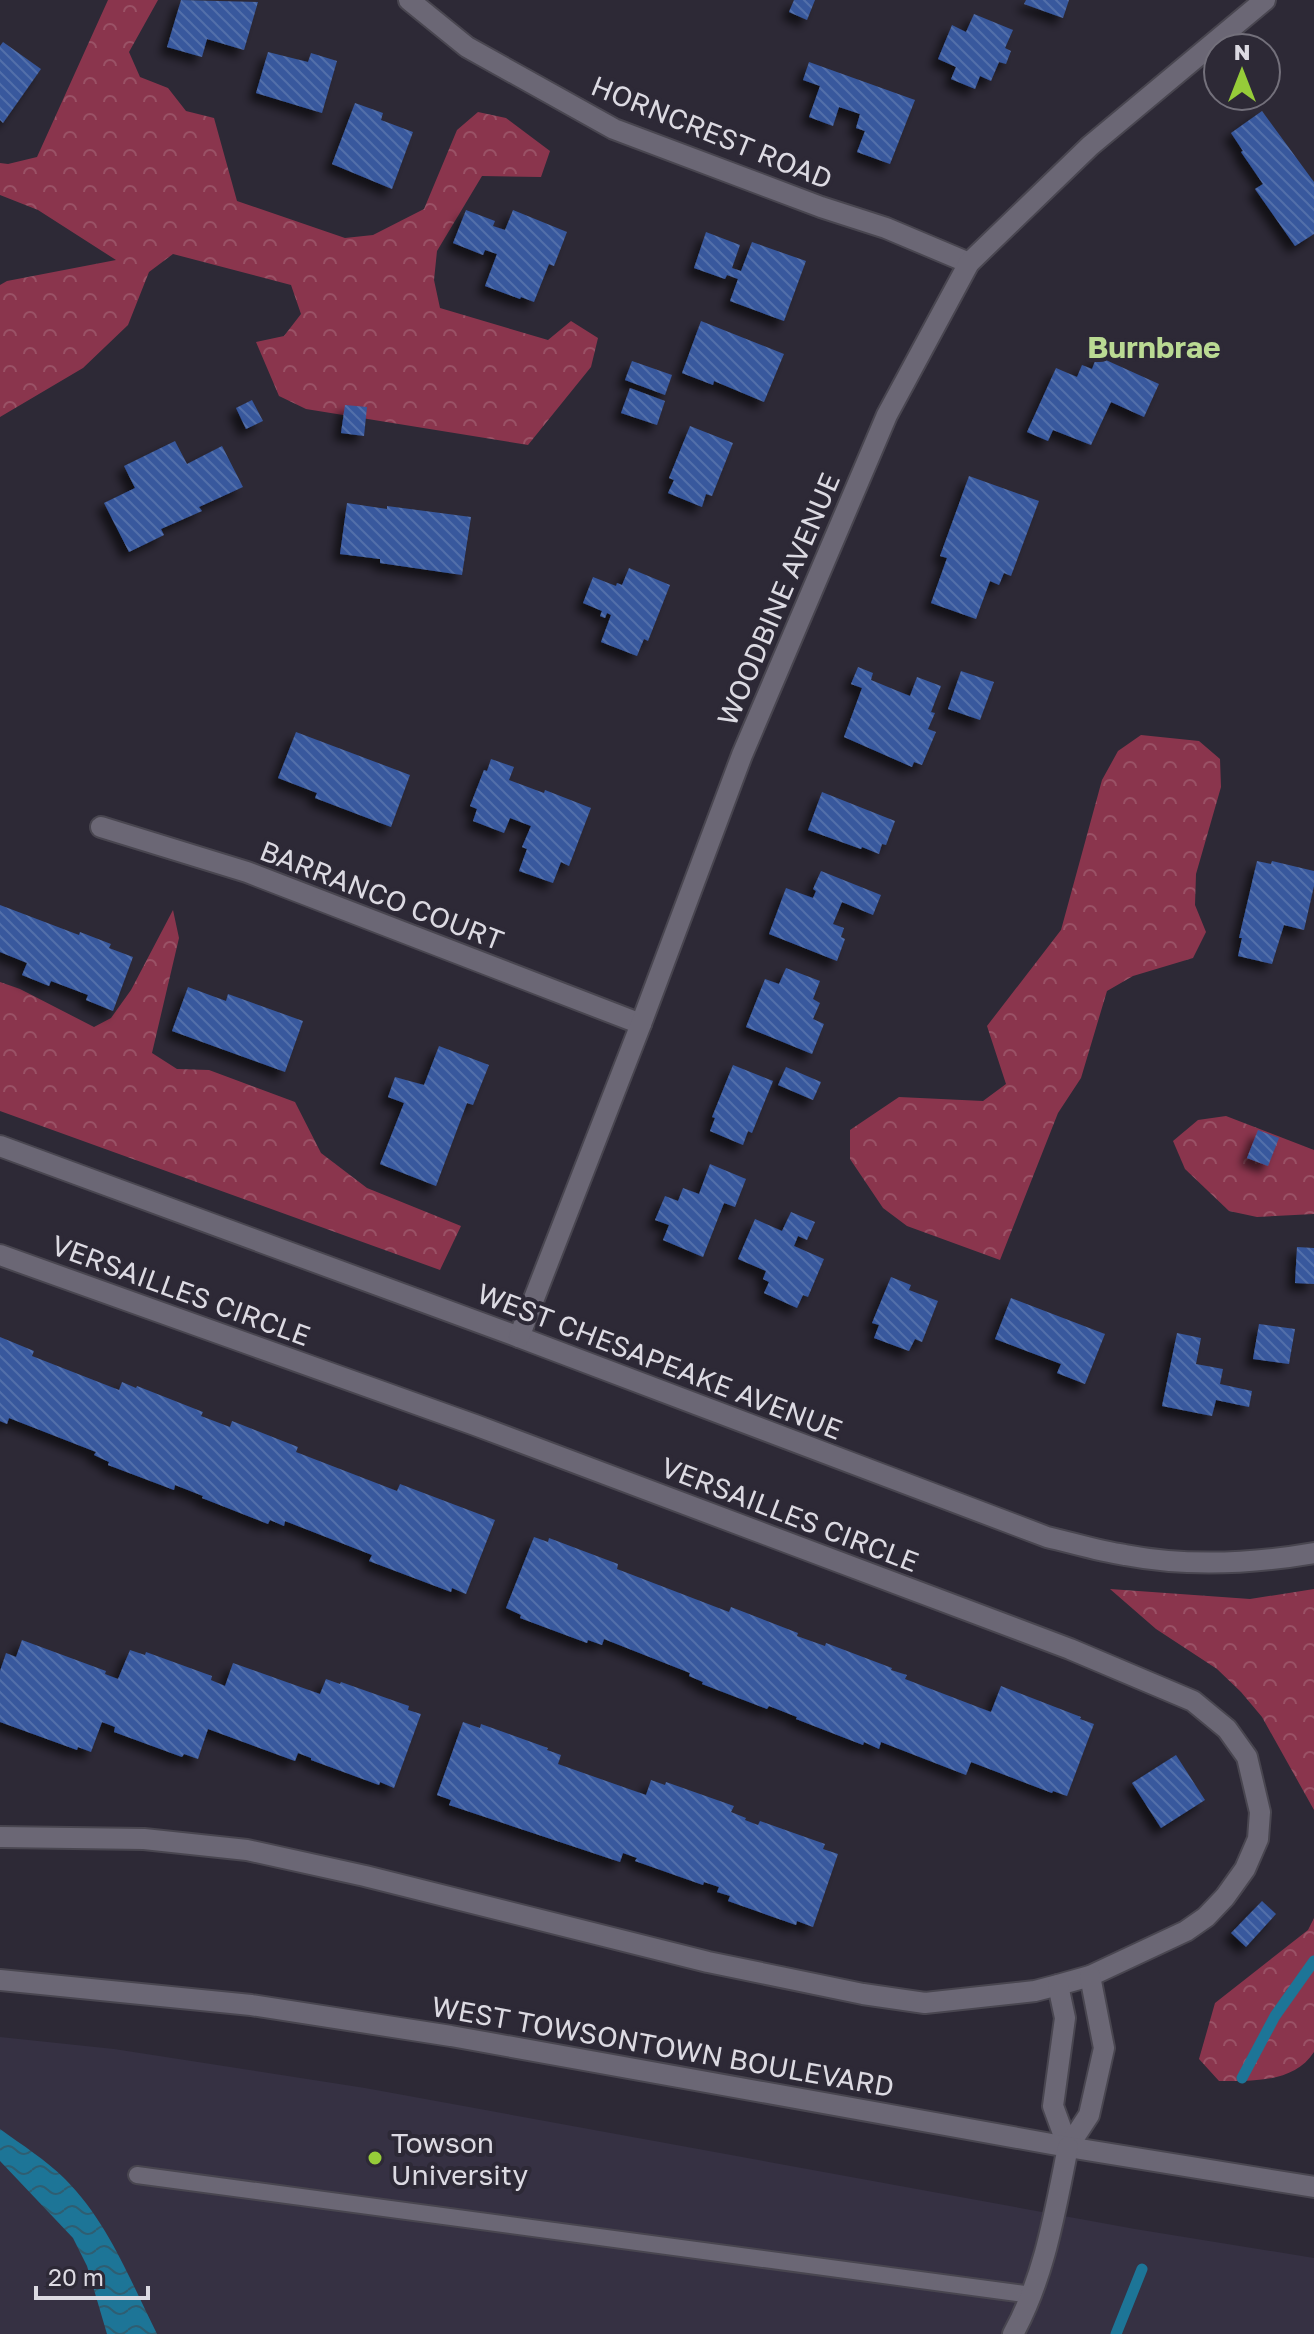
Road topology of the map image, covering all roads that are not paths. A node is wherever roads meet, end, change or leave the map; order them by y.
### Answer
1 (1265, 0) edge
2 (411, 1) edge
3 (969, 263) junction
4 (101, 827) dead end
5 (641, 1024) junction
6 (0, 1146) edge
7 (0, 1255) edge
8 (519, 1337) junction
9 (1314, 1553) edge
10 (0, 1837) edge
11 (1090, 1976) junction
12 (0, 1980) edge
13 (1058, 1985) junction
14 (1068, 2147) junction
15 (137, 2175) dead end
16 (1314, 2187) edge
17 (1032, 2295) junction
18 (1013, 2334) edge

1 - 3 street, WOODBINE AVENUE
2 - 3 street, HORNCREST ROAD
3 - 5 street, WOODBINE AVENUE
4 - 5 street, BARRANCO COURT
5 - 8 street, WOODBINE AVENUE
6 - 8 street, WEST CHESAPEAKE AVENUE
7 - 11 street, VERSAILLES CIRCLE
8 - 9 street, WEST CHESAPEAKE AVENUE
10 - 13 street, VERSAILLES CIRCLE
11 - 13 street, VERSAILLES CIRCLE
11 - 14 street
12 - 14 street, WEST TOWSONTOWN BOULEVARD
13 - 14 street
14 - 16 street, WEST TOWSONTOWN BOULEVARD
14 - 17 street
15 - 17 lane
17 - 18 street

